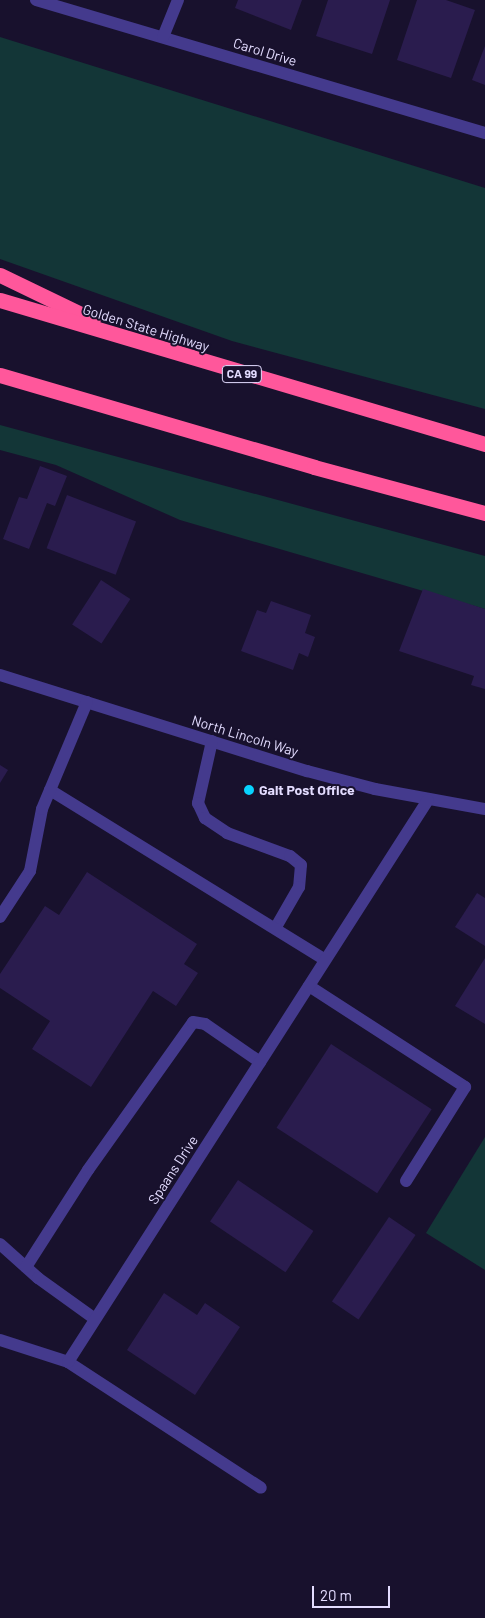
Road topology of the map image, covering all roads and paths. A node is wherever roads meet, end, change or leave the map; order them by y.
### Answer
1 (36, 0) edge
2 (178, 0) edge
3 (163, 37) junction
4 (485, 133) edge
5 (0, 275) edge
6 (0, 300) edge
7 (128, 338) junction
8 (0, 375) edge
9 (485, 444) edge
10 (485, 513) edge
11 (0, 675) edge
12 (87, 702) junction
13 (212, 741) junction
14 (50, 790) junction
15 (428, 800) junction
16 (485, 809) edge
17 (0, 917) edge
18 (276, 927) junction
19 (325, 960) junction
20 (309, 986) junction
21 (260, 1062) junction
22 (406, 1181) dead end
23 (0, 1244) edge
24 (26, 1268) junction
25 (95, 1319) junction
26 (0, 1340) edge
27 (68, 1362) junction
28 (261, 1488) dead end

1 - 3 street, Carol Drive
2 - 3 street
3 - 4 street, Carol Drive
5 - 7 highway
6 - 7 highway, Golden State Highway / CA 99
7 - 9 highway, Golden State Highway / CA 99
8 - 10 highway
11 - 12 street, North Lincoln Way
12 - 13 street, North Lincoln Way
12 - 14 street
13 - 15 street, North Lincoln Way
13 - 18 street
14 - 17 street
14 - 18 street
15 - 16 street, North Lincoln Way
15 - 19 street, Spaans Drive
18 - 19 street
19 - 20 street, Spaans Drive
20 - 21 street, Spaans Drive
20 - 22 street
21 - 24 street
21 - 25 street, Spaans Drive
23 - 24 street
24 - 25 street
25 - 27 street, Spaans Drive
26 - 27 street
27 - 28 street

